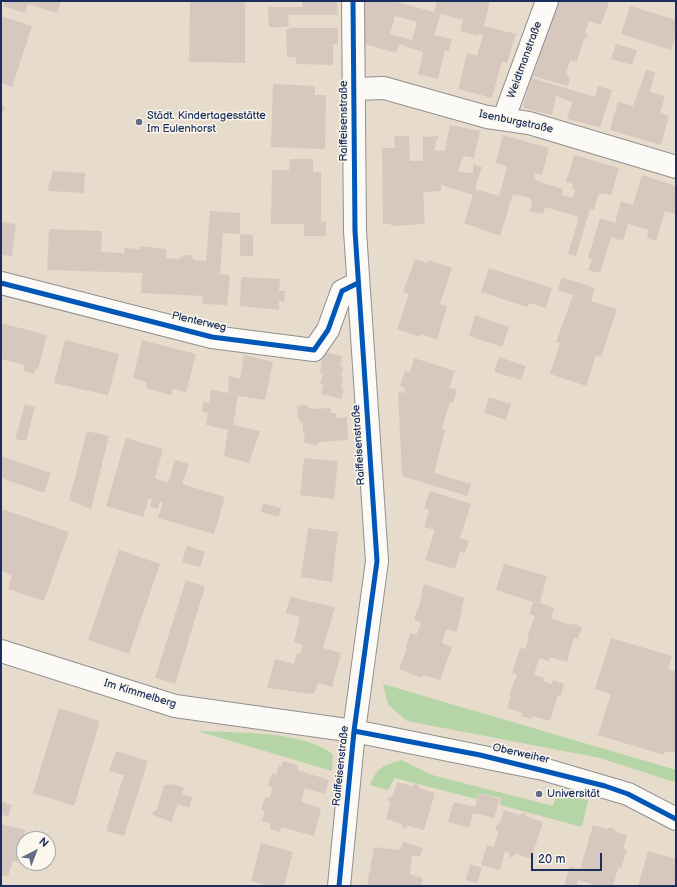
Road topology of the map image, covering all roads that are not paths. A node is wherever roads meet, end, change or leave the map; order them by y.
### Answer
1 (353, 1) edge
2 (547, 1) edge
3 (354, 89) junction
4 (504, 118) junction
5 (676, 167) edge
6 (1, 283) edge
7 (358, 283) junction
8 (2, 657) edge
9 (354, 731) junction
10 (676, 819) edge
11 (339, 886) edge

1 - 3 street, Raiffeisenstraße
2 - 4 street, Weidtmanstraße
3 - 4 street, Isenburgstraße
3 - 7 street, Raiffeisenstraße
4 - 5 street, Isenburgstraße
6 - 7 street, Plenterweg
7 - 9 street, Raiffeisenstraße
8 - 9 street, Im Kimmelberg
9 - 10 street, Oberweiher
9 - 11 street, Raiffeisenstraße

